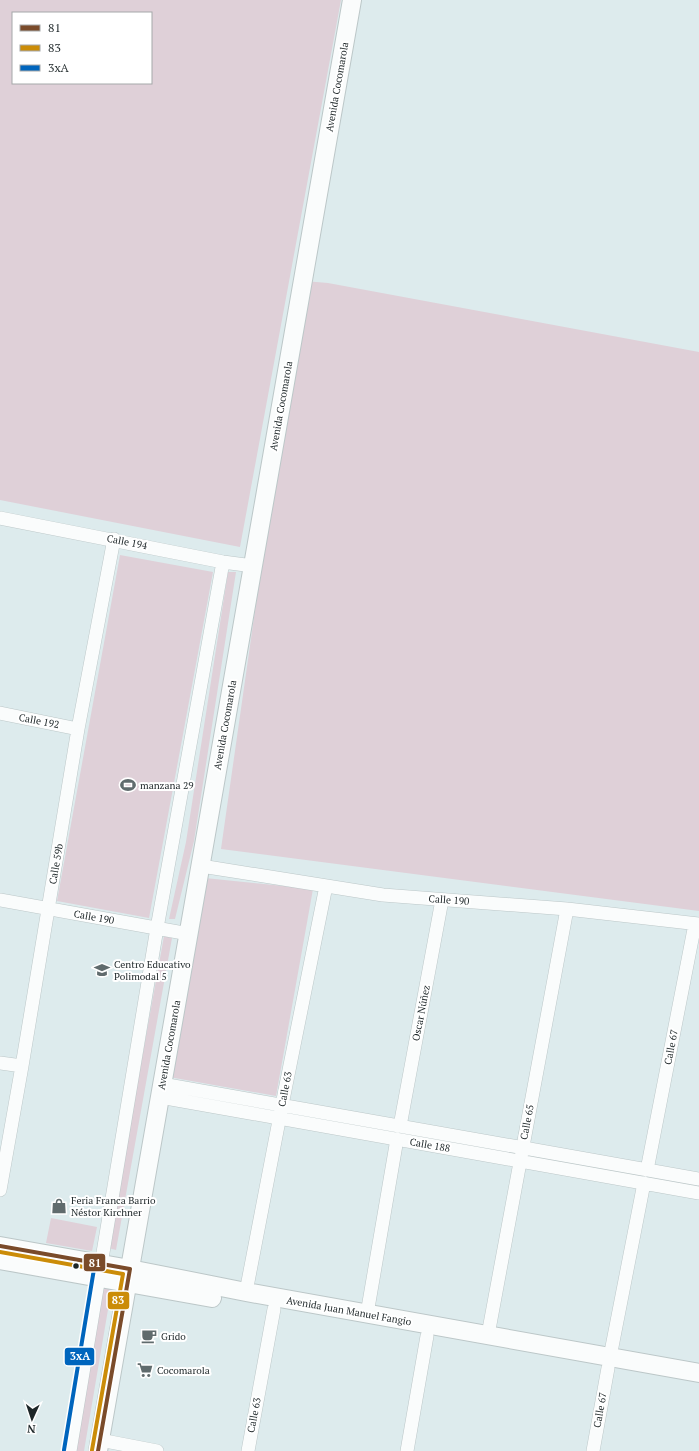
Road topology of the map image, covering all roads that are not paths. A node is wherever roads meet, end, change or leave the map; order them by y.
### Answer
1 (352, 0) edge
2 (0, 518) edge
3 (114, 539) junction
4 (223, 562) junction
5 (253, 566) junction
6 (0, 714) edge
7 (78, 729) junction
8 (201, 866) junction
9 (326, 886) junction
10 (0, 900) edge
11 (442, 900) junction
12 (48, 909) junction
13 (567, 909) junction
14 (697, 924) edge
15 (157, 928) junction
16 (189, 934) junction
17 (0, 1063) edge
18 (22, 1066) junction
19 (161, 1091) junction
20 (282, 1105) junction
21 (279, 1118) junction
22 (398, 1133) junction
23 (523, 1148) junction
24 (520, 1161) junction
25 (647, 1170) junction
26 (699, 1179) edge
27 (644, 1183) junction
28 (0, 1190) edge
29 (699, 1193) edge
30 (0, 1246) edge
31 (0, 1260) edge
32 (100, 1271) junction
33 (129, 1276) junction
34 (246, 1292) junction
35 (274, 1309) junction
36 (367, 1314) junction
37 (488, 1335) junction
38 (427, 1336) junction
39 (609, 1363) junction
40 (699, 1373) edge
41 (699, 1386) edge
42 (99, 1446) edge
43 (70, 1451) edge
44 (157, 1451) edge
45 (248, 1451) edge
46 (407, 1451) edge
47 (593, 1451) edge

1 - 5 main road, Avenida Cocomarola
2 - 3 street, Calle 194
3 - 4 street, Calle 194
3 - 7 street, Calle 59b
4 - 5 street, Calle 194
4 - 15 street
5 - 8 main road, Avenida Cocomarola
6 - 7 street, Calle 192
7 - 12 street, Calle 59b
8 - 9 street, Calle 190
8 - 16 main road, Avenida Cocomarola
9 - 11 street, Calle 190
9 - 20 street, Calle 63
10 - 12 street, Calle 190
11 - 13 street, Calle 190
11 - 22 street, Oscar Núñez
12 - 15 street, Calle 190
12 - 18 street, Calle 59b
13 - 14 street, Calle 190
13 - 23 street, Calle 65
14 - 25 street, Calle 67
15 - 16 street, Calle 190
15 - 32 street
16 - 19 main road, Avenida Cocomarola
17 - 18 street
18 - 28 street, Calle 59b
19 - 20 street, Calle 188
19 - 21 street, Calle 188
19 - 33 main road, Avenida Cocomarola
20 - 21 street, Calle 63
20 - 22 street, Calle 188
21 - 22 street, Calle 188
21 - 34 street, Calle 63
22 - 23 street, Calle 188
22 - 24 street, Calle 188
22 - 36 street, Oscar Núñez
23 - 24 street, Calle 65
23 - 25 street, Calle 188
24 - 27 street, Calle 188
24 - 37 street, Calle 65
25 - 26 street, Calle 188
27 - 29 street, Calle 188
27 - 39 street, Calle 67
30 - 32 main road, Avenida Juan Manuel Fangio
31 - 32 main road, Avenida Juan Manuel Fangio
32 - 33 main road, Avenida Juan Manuel Fangio
32 - 43 street
33 - 34 main road, Avenida Juan Manuel Fangio
33 - 35 main road, Avenida Juan Manuel Fangio
33 - 42 main road, Avenida Cocomarola
34 - 36 main road, Avenida Juan Manuel Fangio
35 - 38 main road, Avenida Juan Manuel Fangio
35 - 45 street, Calle 63
36 - 37 main road, Avenida Juan Manuel Fangio
37 - 39 main road, Avenida Juan Manuel Fangio
38 - 39 main road, Avenida Juan Manuel Fangio
38 - 46 street
39 - 40 main road, Avenida Juan Manuel Fangio
39 - 41 main road, Avenida Juan Manuel Fangio
39 - 47 street, Calle 67
42 - 44 street

